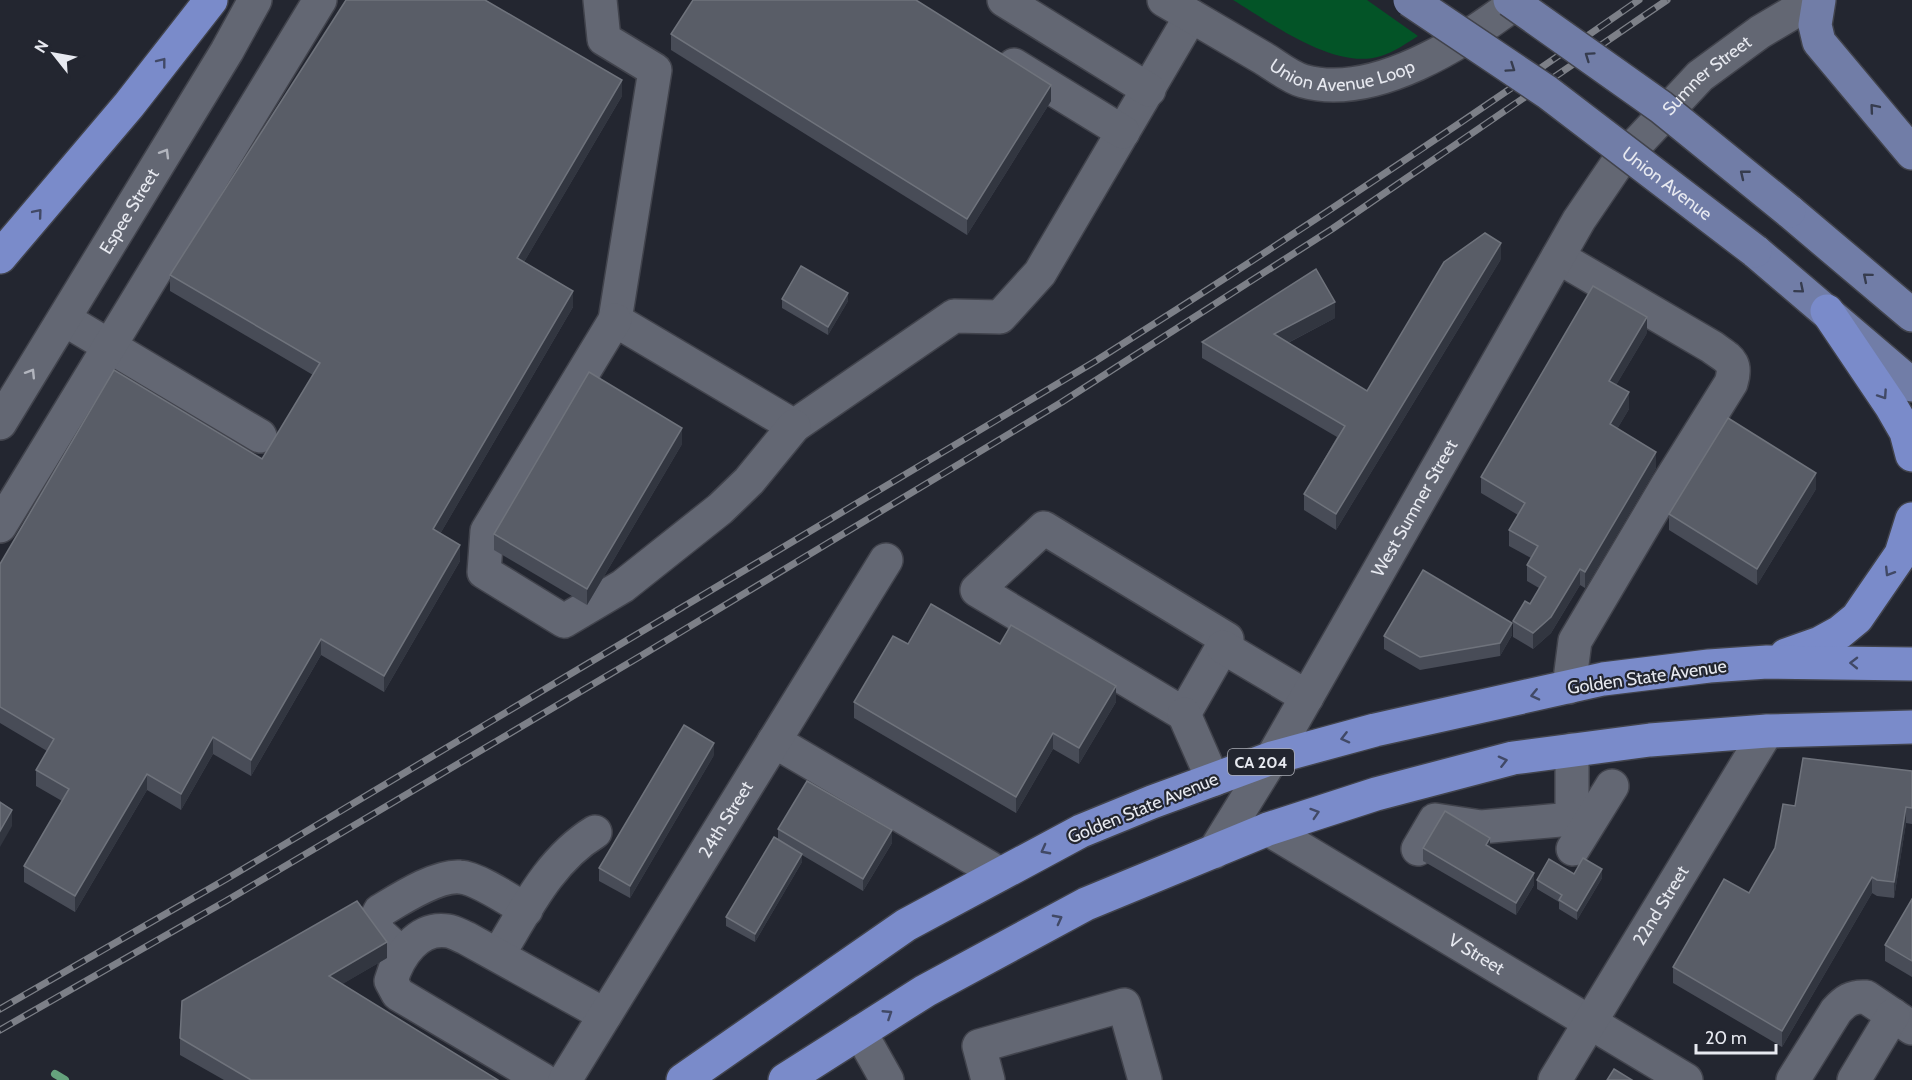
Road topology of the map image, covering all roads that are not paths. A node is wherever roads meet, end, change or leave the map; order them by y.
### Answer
1 (211, 0) edge
2 (255, 0) edge
3 (320, 0) edge
4 (600, 0) edge
5 (1004, 0) edge
6 (1410, 0) edge
7 (1510, 0) edge
8 (1519, 0) edge
9 (1814, 0) edge
10 (1820, 0) edge
11 (1178, 8) edge
12 (986, 48) edge
13 (1149, 90) junction
14 (1123, 132) junction
15 (1912, 153) edge
16 (1615, 167) joint
17 (0, 257) edge
18 (1558, 257) junction
19 (1827, 311) junction
20 (1912, 315) edge
21 (64, 319) junction
22 (615, 320) junction
23 (109, 345) junction
24 (1912, 386) edge
25 (0, 423) edge
26 (794, 426) junction
27 (260, 436) dead end
28 (1912, 455) edge
29 (1912, 519) edge
30 (0, 526) edge
31 (886, 560) dead end
32 (1222, 647) junction
33 (1767, 662) junction
34 (1912, 664) edge
35 (1569, 687) junction
36 (1307, 697) junction
37 (1184, 714) junction
38 (1912, 727) edge
39 (1767, 730) junction
40 (774, 741) junction
41 (1572, 750) junction
42 (1272, 758) junction
43 (1213, 780) junction
44 (1612, 786) dead end
45 (1268, 829) junction
46 (595, 832) dead end
47 (1577, 832) junction
48 (1418, 849) dead end
49 (1214, 852) junction
50 (1000, 873) junction
51 (526, 910) junction
52 (402, 954) junction
53 (498, 956) junction
54 (605, 1015) junction
55 (1902, 1022) edge
56 (1591, 1023) junction
57 (860, 1032) junction
58 (543, 1080) edge
59 (565, 1080) edge
60 (683, 1080) edge
61 (785, 1080) edge
62 (887, 1080) edge
63 (988, 1080) edge
64 (1145, 1080) edge
65 (1555, 1080) edge
66 (1686, 1080) edge
67 (1793, 1080) edge
68 (1854, 1080) edge

17 -> 1 highway
21 -> 2 street, Espee Street
3 - 23 street
4 - 22 street
5 - 13 street
6 -> 19 main road, Union Avenue, bridge
20 -> 7 main road, bridge
8 - 11 street, Union Avenue Loop
9 - 16 street, Sumner Street
15 -> 10 main road
11 - 13 street
12 - 14 street
13 - 14 street
14 - 26 street
16 - 18 street, West Sumner Street
18 - 35 street
18 - 36 street, West Sumner Street
19 - 24 main road, Union Avenue
19 -> 28 highway
21 - 23 street
25 -> 21 street, Espee Street
22 - 26 street
22 - 26 street
23 - 27 street
23 - 30 street
29 -> 33 highway
31 - 40 street, 24th Street
32 - 36 street
32 - 37 street
32 - 37 street
34 -> 33 highway, Golden State Avenue / CA 204
33 - 35 highway, Golden State Avenue / CA 204
35 -> 42 highway, Golden State Avenue / CA 204
36 - 42 street, West Sumner Street
37 - 43 street
38 - 39 highway
39 - 41 highway
39 - 56 street, 22nd Street
40 - 50 street
40 - 54 street, 24th Street
45 -> 41 highway
41 - 47 street
42 - 43 highway, Golden State Avenue / CA 204
42 - 49 street, West Sumner Street
43 -> 50 highway, Golden State Avenue / CA 204
44 - 47 street
45 - 49 highway
45 - 56 street, V Street
46 - 51 street
47 - 48 street
57 -> 49 highway
50 - 60 highway, Golden State Avenue / CA 204
51 - 52 street
51 - 53 street
52 - 53 street
52 - 58 street
53 - 54 street
54 - 59 street, 24th Street
55 - 67 street
55 - 68 street
56 - 65 street, 22nd Street
56 - 66 street, V Street
57 - 61 highway
57 - 62 street
63 - 64 street

